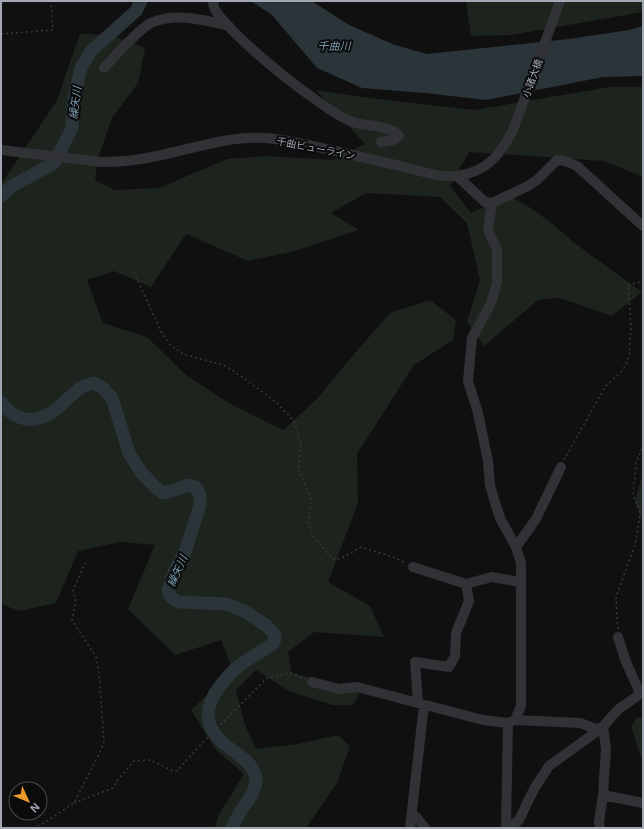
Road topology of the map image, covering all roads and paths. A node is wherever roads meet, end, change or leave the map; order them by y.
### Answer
1 (51, 1) edge
2 (214, 1) edge
3 (560, 1) edge
4 (229, 26) junction
5 (1, 34) edge
6 (104, 68) dead end
7 (381, 142) dead end
8 (1, 150) edge
9 (500, 154) joint
10 (457, 176) junction
11 (492, 203) junction
12 (643, 226) edge
13 (134, 272) dead end
14 (643, 281) edge
15 (643, 446) edge
16 (561, 467) joint
17 (516, 547) junction
18 (85, 563) dead end
19 (413, 567) joint
20 (520, 582) junction
21 (466, 584) junction
22 (618, 637) joint
23 (312, 682) joint
24 (421, 704) junction
25 (511, 722) junction
26 (603, 727) junction
27 (603, 796) junction
28 (74, 803) junction
29 (643, 803) edge
30 (412, 814) junction
31 (33, 828) edge
32 (410, 828) edge
33 (425, 828) edge
34 (507, 828) edge
35 (600, 828) edge

1 - 5 path
2 - 4 street
3 - 9 street, 小諸大橋
4 - 6 street
4 - 7 street
8 - 10 street, 千曲ビューライン
9 - 10 street, 千曲ビューライン
10 - 11 street
11 - 12 street
11 - 17 street
13 - 19 path
14 - 16 path
15 - 22 path
16 - 17 street
17 - 20 street
18 - 28 path
19 - 21 street
20 - 21 street
20 - 25 street
21 - 24 street
22 - 26 street
23 - 24 street
23 - 28 path
24 - 25 street
24 - 30 street
25 - 26 street
25 - 34 street
26 - 27 street
26 - 34 street
27 - 29 street
27 - 35 street
28 - 31 path
30 - 32 street
30 - 33 street

